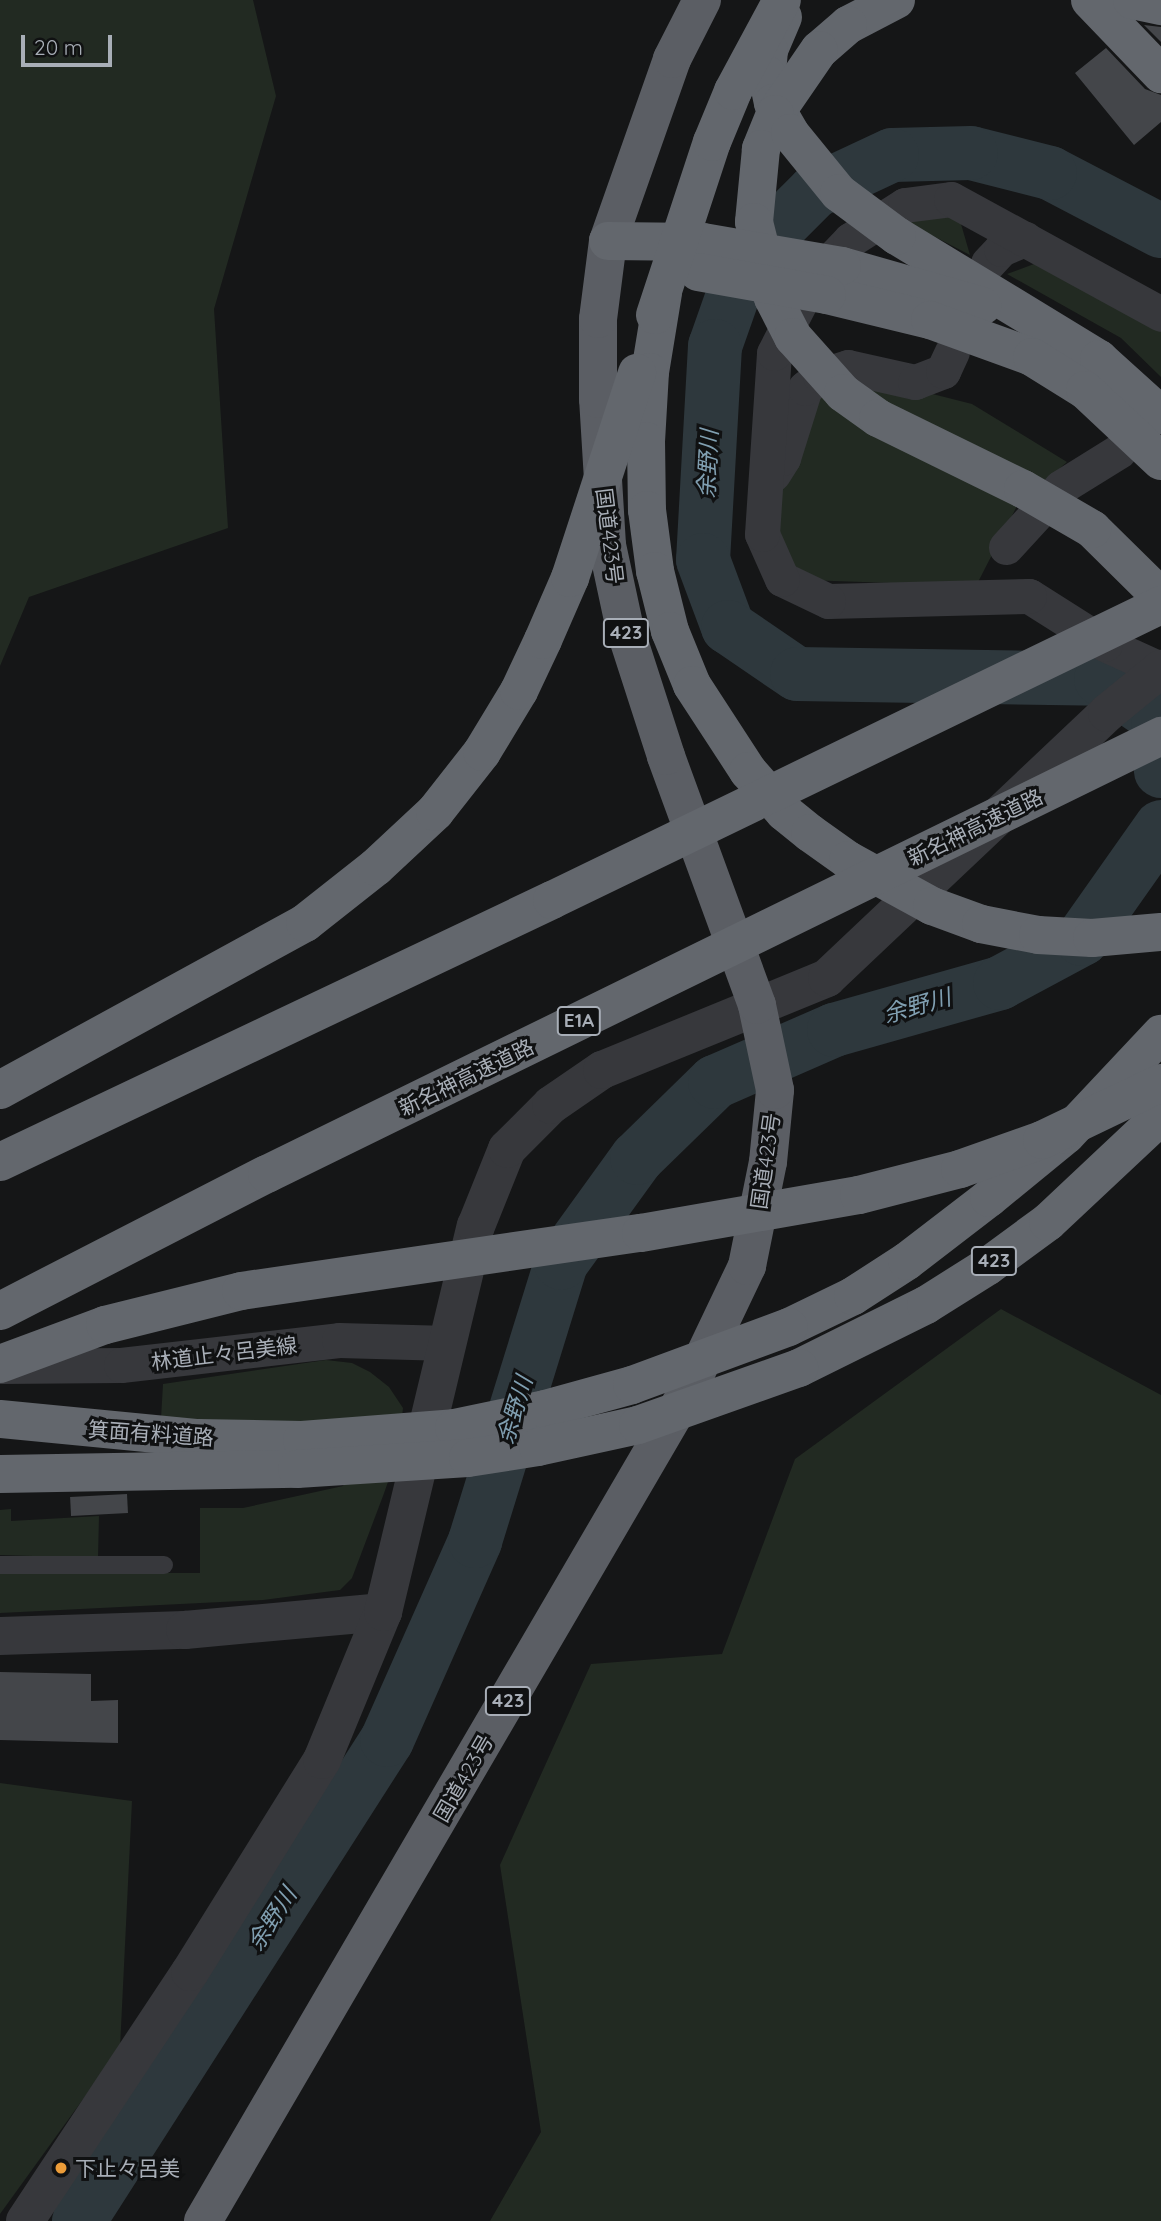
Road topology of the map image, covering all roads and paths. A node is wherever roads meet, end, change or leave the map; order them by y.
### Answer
1 (702, 0) edge
2 (782, 0) edge
3 (793, 0) edge
4 (896, 0) edge
5 (1110, 6) edge
6 (1161, 6) edge
7 (1161, 74) edge
8 (1025, 239) junction
9 (608, 241) junction
10 (988, 263) dead end
11 (835, 280) junction
12 (663, 293) junction
13 (1161, 314) edge
14 (1034, 323) junction
15 (952, 352) dead end
16 (1161, 415) edge
17 (1119, 451) dead end
18 (1161, 461) edge
19 (763, 489) junction
20 (1006, 547) dead end
21 (1161, 597) edge
22 (1161, 605) edge
23 (1158, 671) edge
24 (1161, 736) edge
25 (1161, 932) edge
26 (757, 1005) junction
27 (1161, 1021) edge
28 (1161, 1034) edge
29 (1148, 1074) edge
30 (0, 1090) edge
31 (1161, 1116) edge
32 (0, 1161) edge
33 (0, 1311) edge
34 (447, 1343) junction
35 (0, 1365) edge
36 (0, 1419) edge
37 (300, 1454) junction
38 (0, 1474) edge
39 (0, 1565) edge
40 (164, 1565) dead end
41 (383, 1612) junction
42 (0, 1636) edge
43 (25, 2221) edge
44 (203, 2221) edge

1 - 9 highway, 国道423号 / 423
2 - 12 highway, bridge
3 - 14 highway, bridge
4 - 21 highway, bridge
5 - 6 highway
5 - 7 highway
8 - 10 street
8 - 13 street
8 - 19 street
9 - 11 highway, bridge
9 - 26 highway, 国道423号 / 423
11 - 14 highway
11 - 18 highway
12 - 25 highway, bridge
12 - 30 highway, bridge
14 - 16 highway
15 - 19 street
17 - 20 street
19 - 23 street
22 - 32 highway, bridge
23 - 26 street
24 - 33 highway, 新名神高速道路 / E1A, bridge
26 - 34 street
26 - 44 highway, 国道423号 / 423
27 - 29 highway
28 - 29 highway, 423
29 - 35 highway, bridge
29 - 37 highway, 423, bridge
31 - 37 highway, 423, bridge
34 - 35 street, 林道止々呂美線
34 - 41 street
36 - 37 highway, 箕面有料道路 / 423
37 - 38 highway, 箕面有料道路 / 423
39 - 40 lane
41 - 42 street
41 - 43 street

